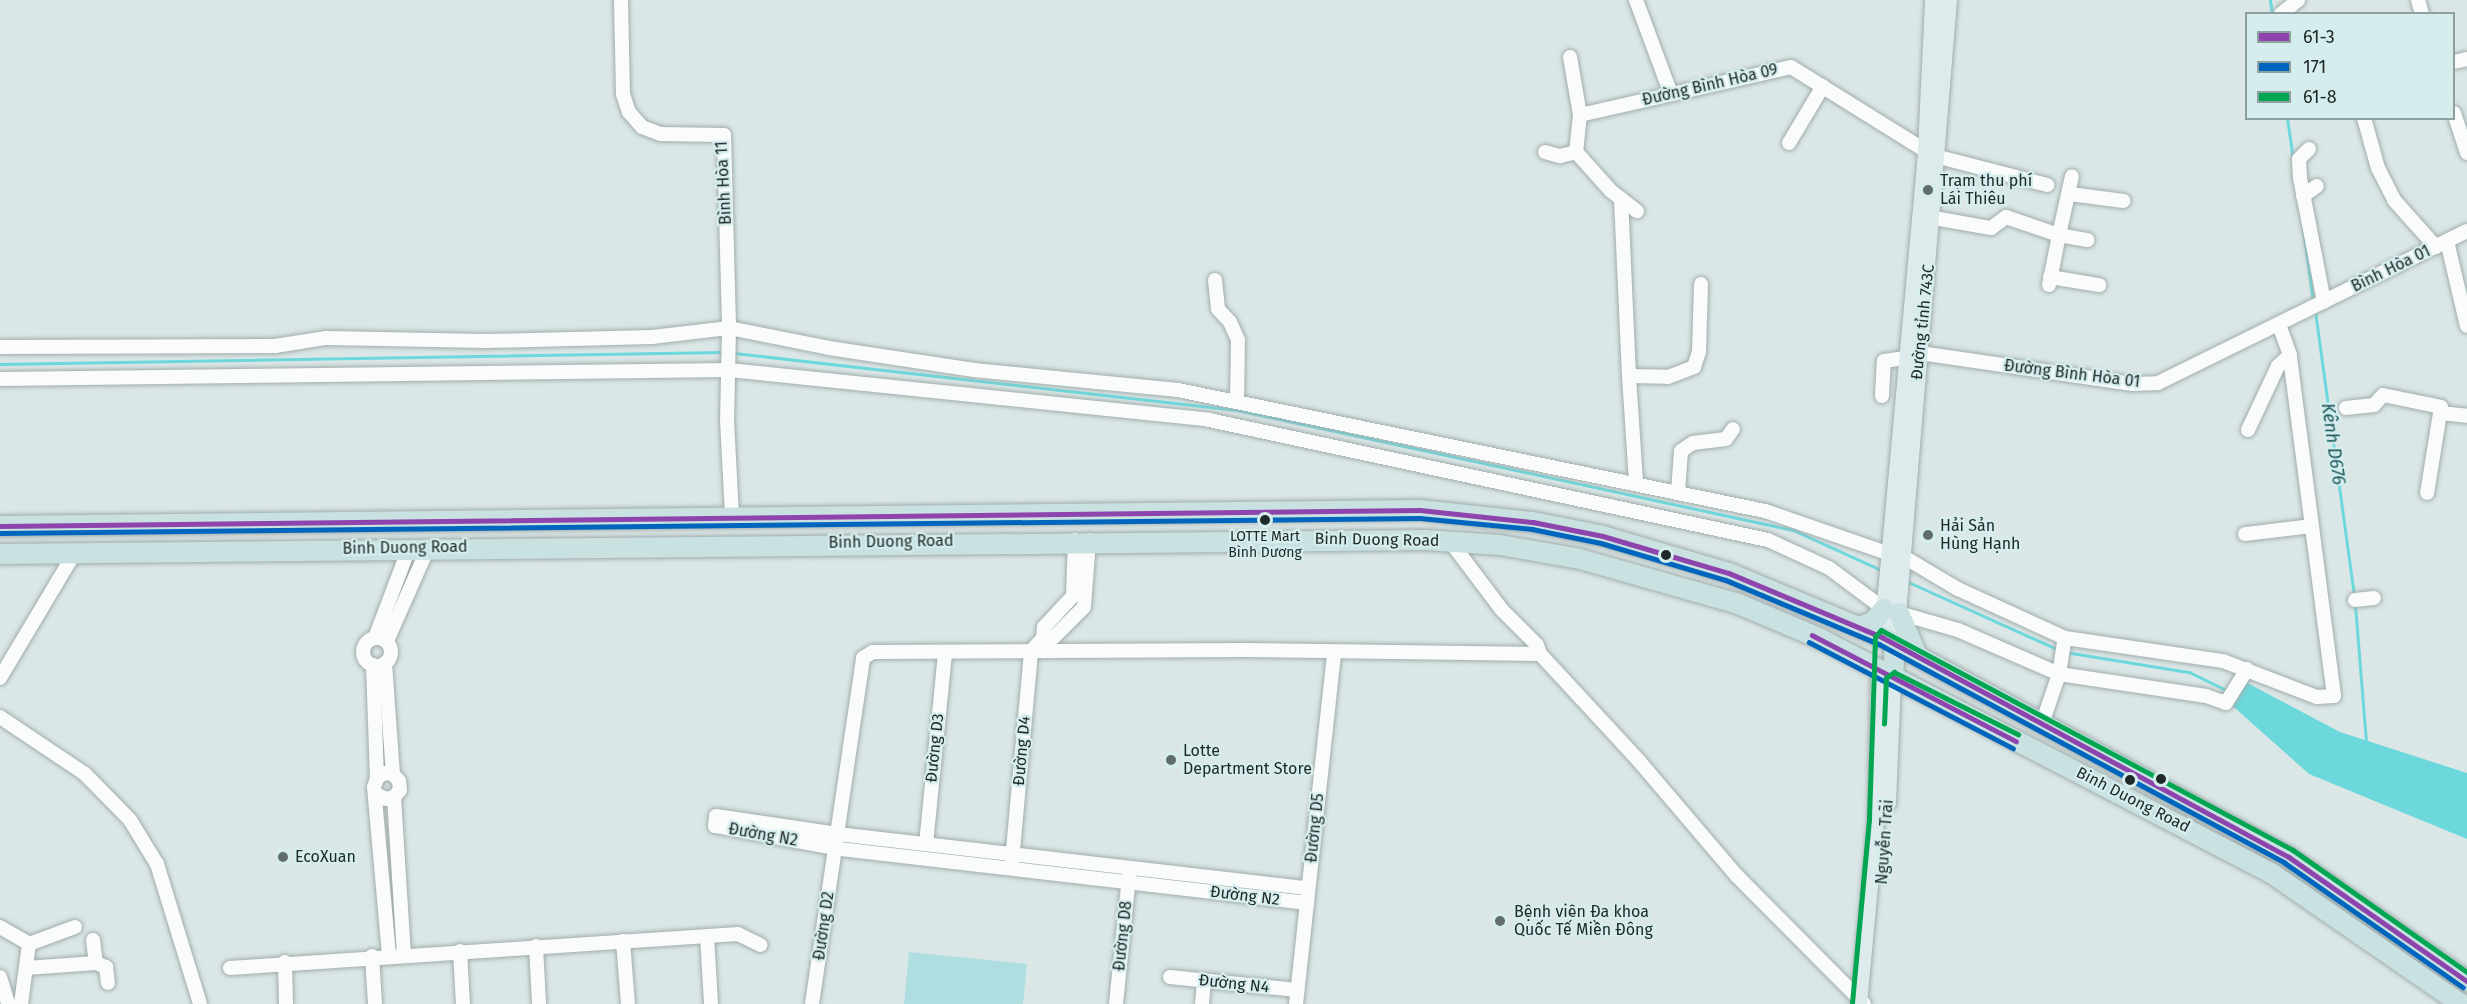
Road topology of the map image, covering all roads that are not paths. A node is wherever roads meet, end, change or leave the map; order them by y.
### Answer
1 (621, 0) edge
2 (1635, 0) edge
3 (1933, 0) edge
4 (1949, 0) edge
5 (2298, 0) edge
6 (2283, 12) edge
7 (1570, 57) dead end
8 (1823, 86) junction
9 (1671, 94) junction
10 (1580, 115) junction
11 (2455, 116) edge
12 (2365, 120) edge
13 (1789, 143) dead end
14 (2308, 149) dead end
15 (1545, 152) dead end
16 (1576, 152) junction
17 (2467, 153) edge
18 (1932, 154) junction
19 (2072, 176) dead end
20 (2047, 185) dead end
21 (2318, 186) dead end
22 (2070, 194) junction
23 (2303, 196) junction
24 (1622, 199) junction
25 (2124, 201) dead end
26 (1637, 211) dead end
27 (1934, 218) junction
28 (2467, 231) edge
29 (2059, 235) junction
30 (2088, 240) dead end
31 (2441, 244) junction
32 (1215, 280) dead end
33 (1701, 284) dead end
34 (2099, 285) dead end
35 (2320, 304) junction
36 (2283, 322) junction
37 (2467, 326) edge
38 (729, 333) junction
39 (0, 347) edge
40 (1911, 354) junction
41 (2290, 354) junction
42 (729, 370) junction
43 (1629, 376) junction
44 (0, 379) edge
45 (1882, 396) dead end
46 (1237, 401) junction
47 (2346, 408) dead end
48 (2440, 412) junction
49 (2467, 416) edge
50 (1733, 429) dead end
51 (2248, 430) dead end
52 (1636, 482) junction
53 (1678, 491) junction
54 (2427, 493) dead end
55 (732, 515) junction
56 (418, 520) junction
57 (0, 526) edge
58 (2312, 526) junction
59 (2245, 534) dead end
60 (1082, 540) junction
61 (1450, 541) junction
62 (738, 544) junction
63 (419, 548) junction
64 (75, 552) junction
65 (0, 554) edge
66 (1897, 555) junction
67 (2374, 598) dead end
68 (2355, 600) dead end
69 (1892, 611) junction
70 (1858, 627) junction
71 (2065, 638) junction
72 (381, 639) junction
73 (1889, 640) junction
74 (1031, 651) junction
75 (945, 652) junction
76 (1334, 652) junction
77 (1540, 654) junction
78 (1917, 655) junction
79 (379, 664) junction
80 (2247, 669) junction
81 (2059, 674) junction
82 (1886, 676) junction
83 (0, 678) edge
84 (0, 717) edge
85 (2043, 722) junction
86 (393, 774) junction
87 (376, 778) junction
88 (378, 795) junction
89 (394, 797) junction
90 (837, 841) junction
91 (926, 844) junction
92 (1012, 854) junction
93 (1130, 867) junction
94 (1012, 869) junction
95 (1128, 882) junction
96 (1308, 888) junction
97 (1307, 903) junction
98 (0, 927) edge
99 (75, 927) dead end
100 (706, 936) junction
101 (93, 940) dead end
102 (623, 941) junction
103 (29, 944) junction
104 (760, 945) dead end
105 (536, 946) junction
106 (460, 951) junction
107 (404, 954) junction
108 (389, 955) junction
109 (372, 956) junction
110 (285, 962) junction
111 (96, 963) junction
112 (26, 968) junction
113 (230, 968) dead end
114 (0, 977) edge
115 (1170, 977) dead end
116 (1204, 980) junction
117 (2467, 981) edge
118 (108, 983) dead end
119 (1296, 997) edge
120 (1863, 1003) edge
121 (8, 1004) edge
122 (21, 1004) edge
123 (200, 1004) edge
124 (286, 1004) edge
125 (375, 1004) edge
126 (463, 1004) edge
127 (539, 1004) edge
128 (628, 1004) edge
129 (711, 1004) edge
130 (812, 1004) edge
131 (1116, 1004) edge
132 (1202, 1004) edge
133 (2461, 1004) edge

1 - 38 street, Bình Hòa 11
2 - 9 street
3 - 18 main road, Đường tỉnh 743C
4 - 18 main road, Đường tỉnh 743C
5 - 6 street
7 - 10 street
8 - 9 street, Đường Bình Hòa 09
8 - 13 street
8 - 18 street, Đường Bình Hòa 09
9 - 10 street, Đường Bình Hòa 09
10 - 16 street
11 - 17 street
12 - 31 street
14 - 23 street
15 - 16 street
16 - 24 street
18 - 20 street, Đường Bình Hòa 09
18 - 27 main road, Đường tỉnh 743C
18 - 40 main road, Đường tỉnh 743C
19 - 22 street
21 - 23 street
22 - 25 street
22 - 29 street
23 - 35 street
24 - 26 street
24 - 43 street
27 - 29 street
27 - 40 main road, Đường tỉnh 743C
28 - 31 street, Bình Hòa 01
29 - 30 street
29 - 34 street
31 - 35 street, Bình Hòa 01
31 - 37 street
32 - 46 street
33 - 43 street
35 - 36 street, Đường Bình Hòa 01
36 - 40 street, Đường Bình Hòa 01
36 - 41 street
38 - 39 street
38 - 42 street
38 - 46 street
40 - 45 street
40 - 66 main road, Đường tỉnh 743C
41 - 51 street
41 - 58 street
42 - 44 street
42 - 55 street
42 - 69 street
43 - 52 street
46 - 52 street
47 - 48 street
48 - 49 street
48 - 54 street
50 - 53 street
52 - 53 street
53 - 66 street
55 - 56 highway, Binh Duong Road
55 - 62 highway
55 - 70 highway, Binh Duong Road
56 - 57 highway, Binh Duong Road
56 - 63 highway
58 - 59 street
58 - 80 street
60 - 61 highway, Binh Duong Road
60 - 62 highway, Binh Duong Road
60 - 74 street
61 - 77 street
61 - 82 highway, Binh Duong Road
62 - 63 highway, Binh Duong Road
63 - 64 highway, Binh Duong Road
63 - 72 street
64 - 65 highway, Binh Duong Road
64 - 83 street
66 - 69 main road, Đường tỉnh 743C
66 - 71 street
67 - 68 street
69 - 70 highway
69 - 73 main road, Đường tỉnh 743C
69 - 78 highway
69 - 81 street
70 - 73 highway, Binh Duong Road
71 - 80 street
71 - 81 street
72 - 79 street
72 - 79 street
73 - 78 highway, Binh Duong Road
73 - 82 highway
74 - 75 street
74 - 76 street
74 - 92 street, Đường D4
75 - 90 street, Đường D2
75 - 91 street, Đường D3
76 - 77 street
76 - 96 street, Đường D5
77 - 120 street
78 - 85 highway, Binh Duong Road
79 - 86 street
79 - 87 street
80 - 81 street
81 - 85 street
82 - 120 main road, Nguyễn Trãi
82 - 133 highway, Binh Duong Road
84 - 123 street
85 - 117 highway, Binh Duong Road
86 - 87 street
86 - 89 street
87 - 88 street
88 - 89 street
88 - 108 street
89 - 107 street
90 - 90 street, Đường N2
90 - 91 street, Đường N2
90 - 94 street, Đường N2
90 - 130 street, Đường D2
91 - 92 street, Đường N2
92 - 93 street, Đường N2
92 - 94 street, Đường D4
93 - 95 street, Đường D8
93 - 96 street, Đường N2
94 - 95 street, Đường N2
95 - 97 street, Đường N2
95 - 131 street, Đường D8
96 - 97 street, Đường D5
97 - 119 street, Đường D5
98 - 103 street
99 - 103 street
100 - 102 street
100 - 104 street
100 - 129 street
101 - 111 street
102 - 105 street
102 - 128 street
103 - 112 street
105 - 106 street
105 - 127 street
106 - 107 street
106 - 126 street
107 - 108 street
108 - 109 street
109 - 110 street
109 - 125 street
110 - 113 street
110 - 124 street
111 - 112 street
111 - 118 street
112 - 122 street
114 - 121 street
115 - 116 street, Đường N4
116 - 119 street, Đường N4
116 - 132 street

